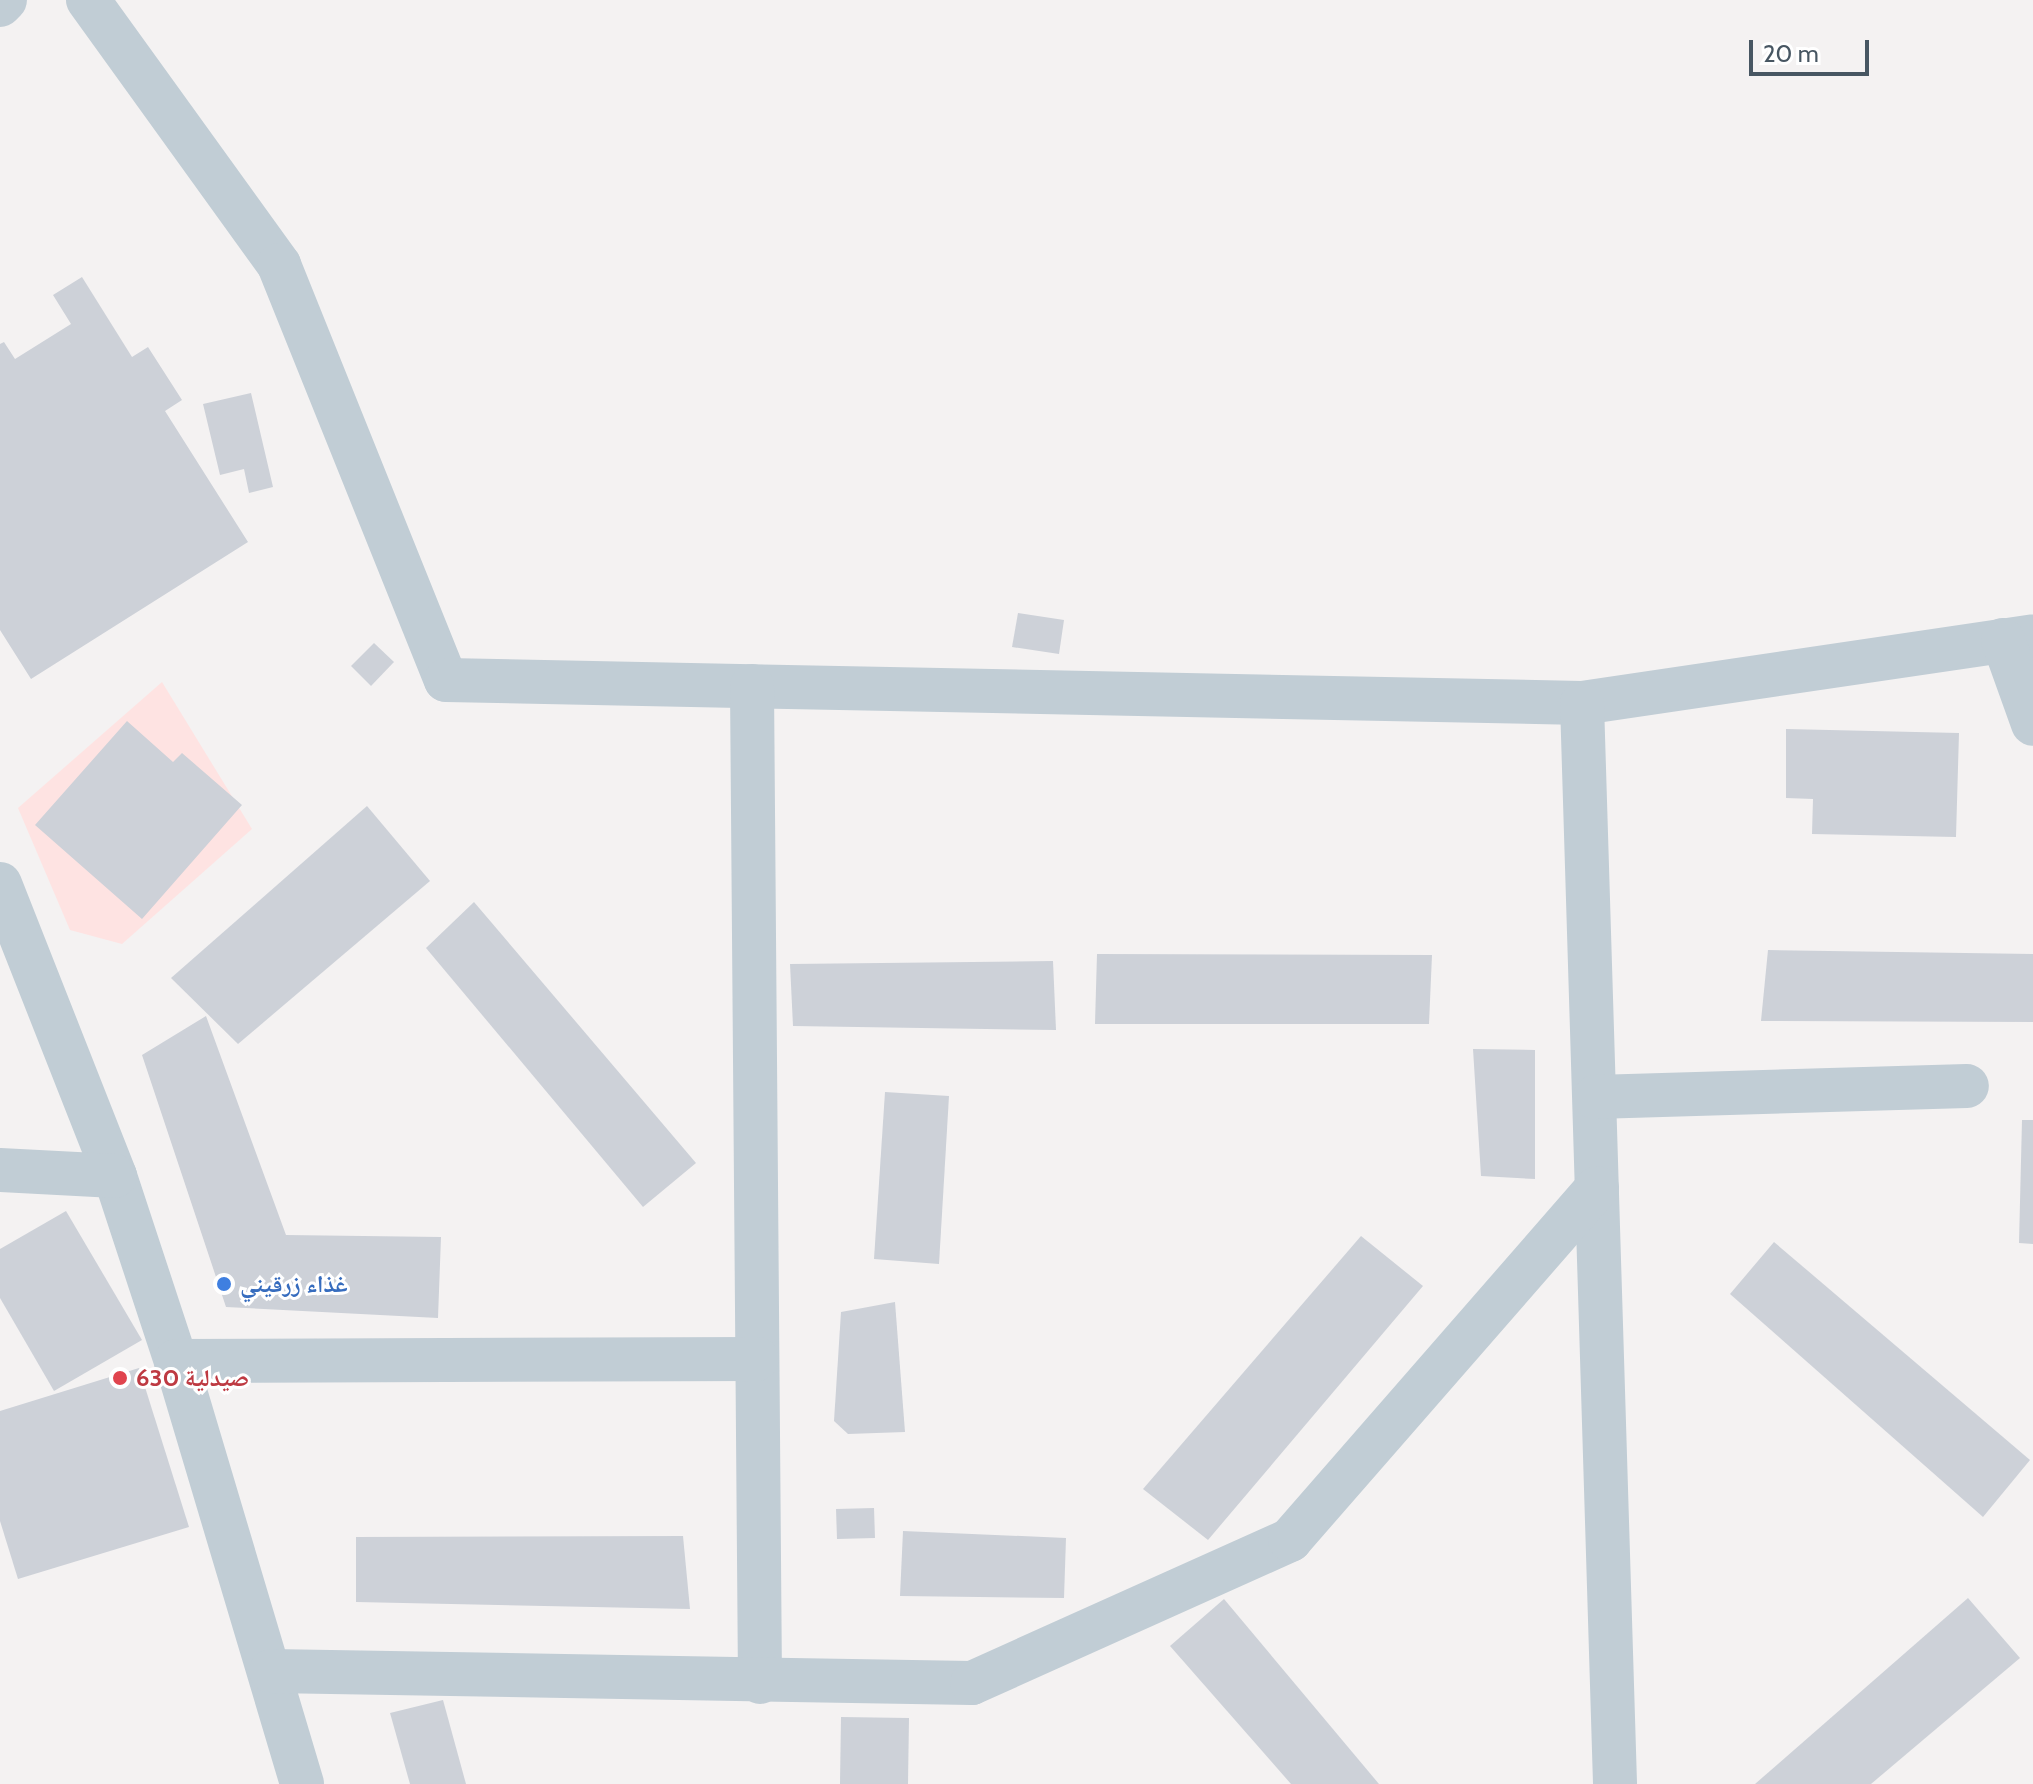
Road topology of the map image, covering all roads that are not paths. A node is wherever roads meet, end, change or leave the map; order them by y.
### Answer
1 (5, 0) edge
2 (88, 0) edge
3 (0, 5) edge
4 (2018, 638) edge
5 (752, 686) junction
6 (1582, 703) junction
7 (2033, 724) edge
8 (0, 884) edge
9 (1967, 1086) dead end
10 (1595, 1097) junction
11 (0, 1170) edge
12 (115, 1176) junction
13 (1597, 1188) junction
14 (757, 1359) junction
15 (176, 1361) junction
16 (271, 1671) junction
17 (760, 1682) junction
18 (302, 1784) edge
19 (1615, 1784) edge

1 - 3 street
2 - 5 street
4 - 6 street
4 - 7 street
5 - 6 street
5 - 14 street
6 - 10 street
8 - 12 street
9 - 10 street
10 - 13 street
11 - 12 street
12 - 15 street
13 - 17 street
13 - 19 street
14 - 15 street
14 - 17 street
15 - 16 street
16 - 17 street
16 - 18 street

